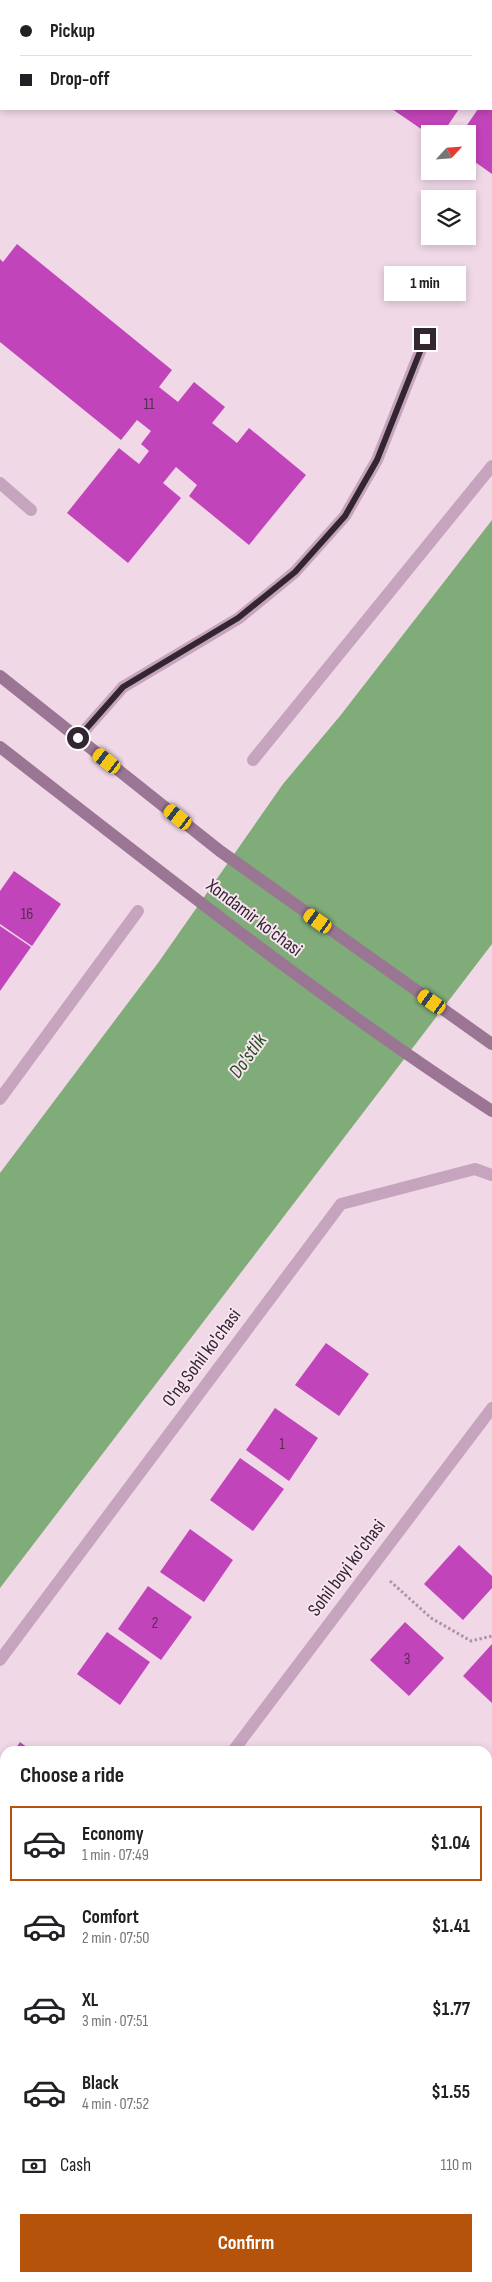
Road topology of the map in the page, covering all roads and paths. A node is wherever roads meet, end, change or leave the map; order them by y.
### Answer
1 (425, 339) dead end
2 (492, 466) edge
3 (0, 484) edge
4 (31, 510) dead end
5 (0, 676) edge
6 (78, 738) junction
7 (0, 747) edge
8 (253, 760) dead end
9 (138, 911) dead end
10 (492, 1044) edge
11 (0, 1099) edge
12 (492, 1110) edge
13 (492, 1176) edge
14 (492, 1408) edge
15 (373, 1565) junction
16 (492, 1636) edge
17 (0, 1660) edge
18 (237, 1746) edge

1 - 6 street
2 - 8 street
3 - 4 street
5 - 6 main road, Xondamir ko'chasi
6 - 10 main road, Xondamir ko'chasi
7 - 12 main road, Xondamir ko'chasi
9 - 11 street
13 - 17 street, O'ng Sohil ko'chasi
14 - 15 street, Sohil boyi ko'chasi
15 - 16 path
15 - 18 street, Sohil boyi ko'chasi

